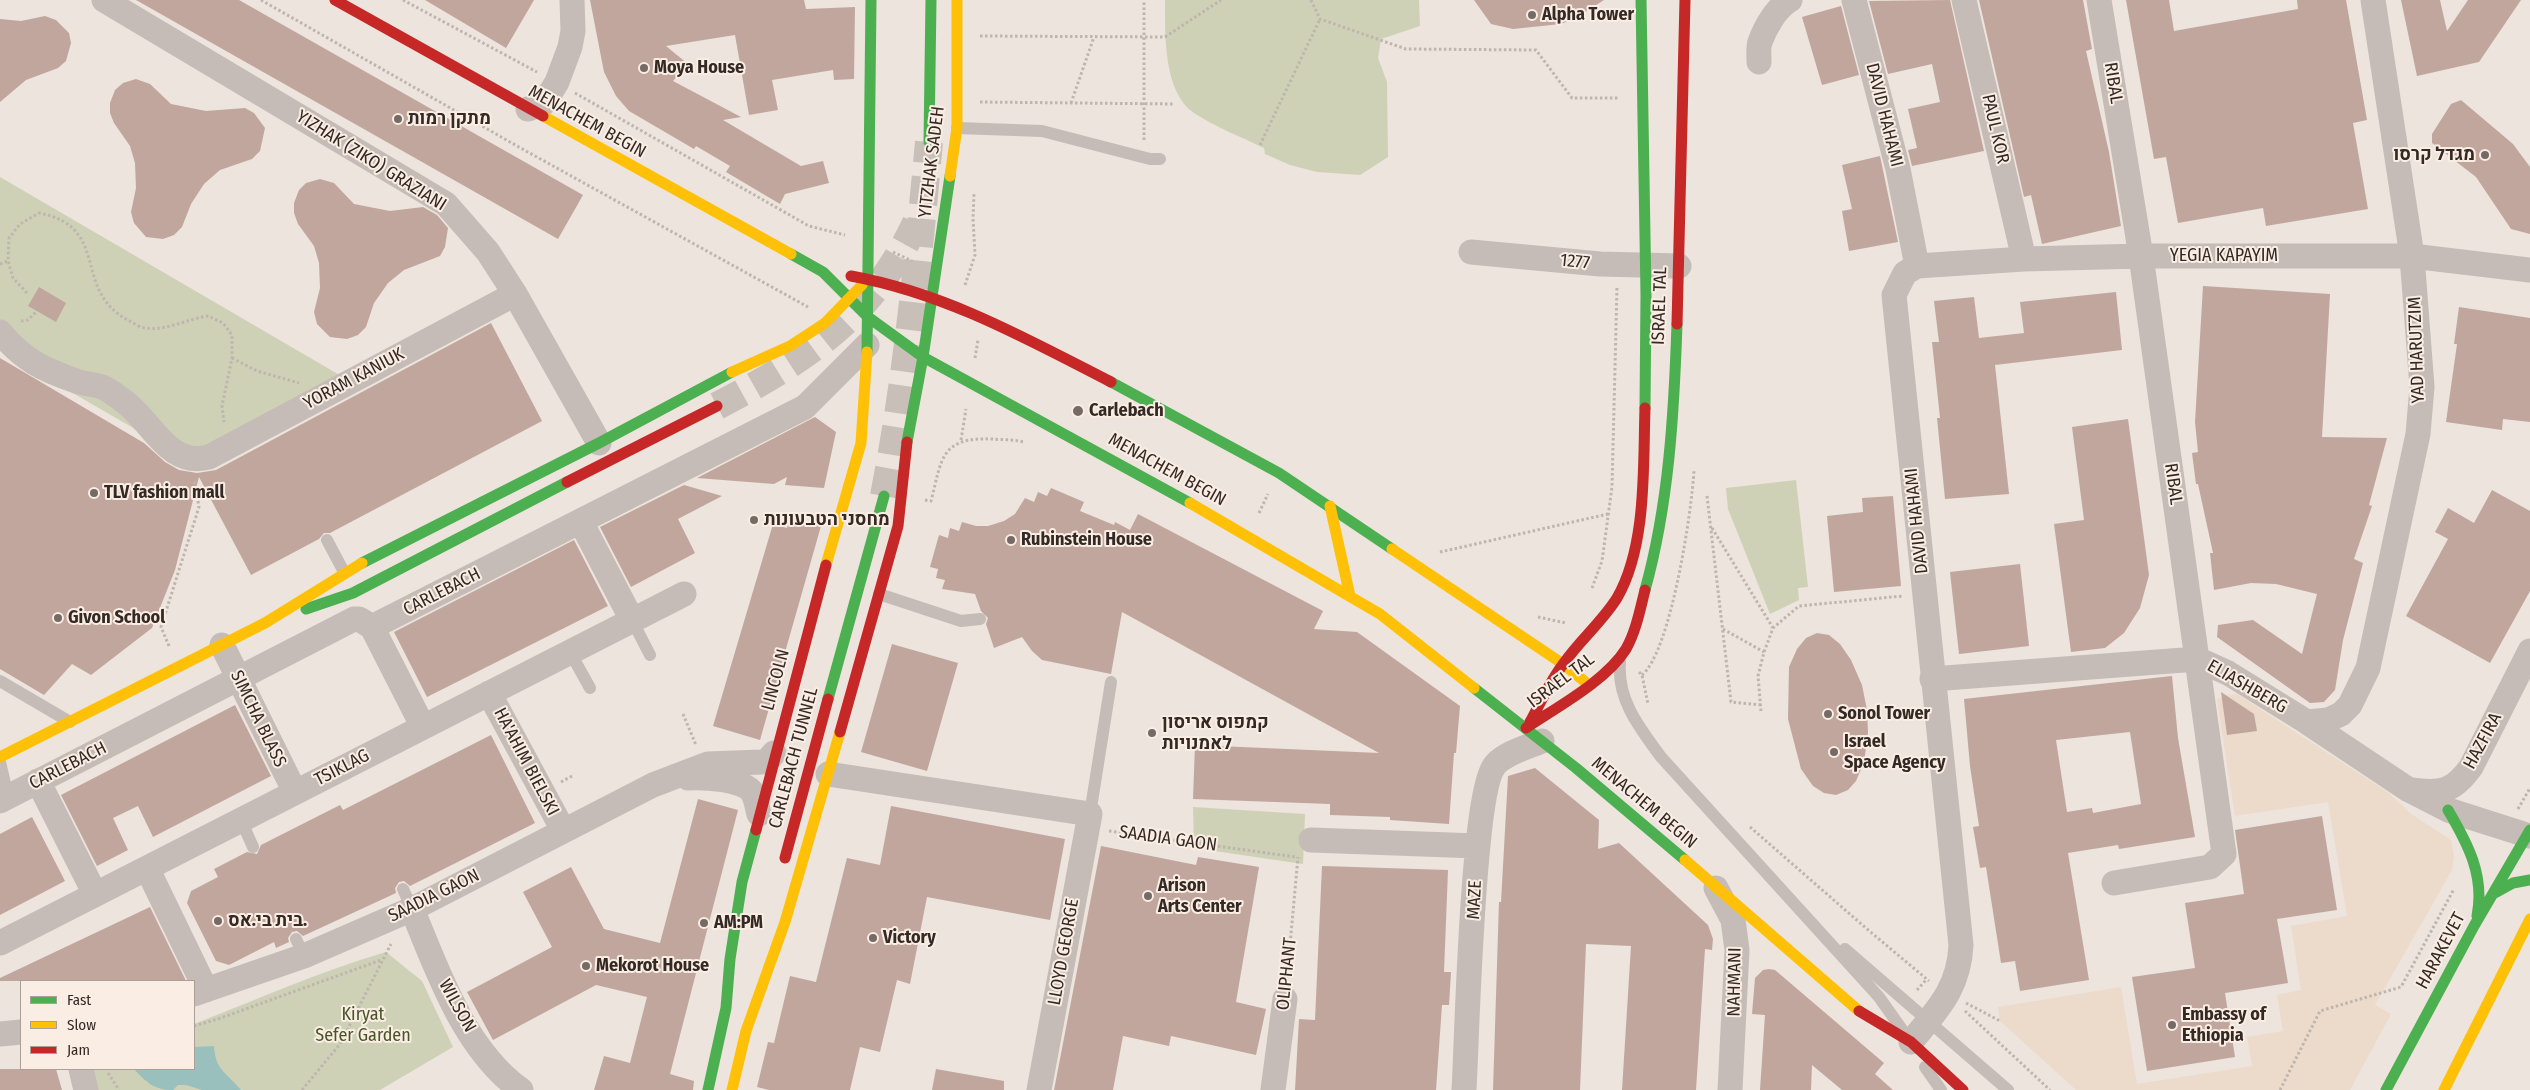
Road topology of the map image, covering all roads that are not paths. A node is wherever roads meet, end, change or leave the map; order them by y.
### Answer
1 (104, 0) edge
2 (335, 0) edge
3 (572, 0) edge
4 (871, 0) edge
5 (930, 0) edge
6 (957, 0) edge
7 (1642, 0) edge
8 (1685, 0) edge
9 (1790, 0) edge
10 (1854, 0) edge
11 (1964, 0) edge
12 (2099, 0) edge
13 (2373, 0) edge
14 (1759, 62) dead end
15 (528, 109) junction
16 (957, 128) junction
17 (928, 142) tunnel mouth
18 (1160, 159) dead end
19 (1471, 252) dead end
20 (2141, 256) junction
21 (2412, 256) junction
22 (2024, 259) junction
23 (1646, 265) junction
24 (1679, 266) junction
25 (1917, 266) junction
26 (2530, 270) edge
27 (823, 272) junction
28 (868, 279) junction
29 (515, 294) junction
30 (931, 297) junction
31 (850, 300) junction
32 (868, 317) junction
33 (0, 332) edge
34 (867, 345) junction
35 (923, 357) junction
36 (716, 406) tunnel mouth
37 (599, 443) junction
38 (884, 496) tunnel mouth
39 (1330, 506) junction
40 (581, 522) junction
41 (327, 540) dead end
42 (344, 572) junction
43 (684, 594) dead end
44 (878, 594) junction
45 (1350, 596) junction
46 (980, 619) dead end
47 (632, 620) junction
48 (265, 623) junction
49 (372, 627) junction
50 (222, 645) junction
51 (2530, 651) edge
52 (570, 652) junction
53 (650, 655) dead end
54 (1620, 657) junction
55 (2197, 659) junction
56 (1563, 664) junction
57 (238, 677) junction
58 (1932, 679) junction
59 (0, 681) edge
60 (1111, 682) dead end
61 (1589, 685) junction
62 (590, 688) dead end
63 (489, 693) junction
64 (70, 722) junction
65 (2307, 722) junction
66 (423, 727) junction
67 (1534, 734) junction
68 (774, 753) junction
69 (0, 757) edge
70 (0, 762) edge
71 (828, 774) junction
72 (666, 780) junction
73 (38, 781) junction
74 (2409, 790) junction
75 (295, 792) junction
76 (4, 798) edge
77 (2448, 810) junction
78 (759, 814) junction
79 (1090, 814) junction
80 (241, 820) junction
81 (563, 830) junction
82 (2529, 834) edge
83 (1478, 846) junction
84 (253, 847) dead end
85 (1304, 849) road end
86 (147, 868) junction
87 (782, 872) dead end
88 (1709, 880) junction
89 (2530, 880) edge
90 (2114, 883) dead end
91 (95, 894) junction
92 (2493, 894) junction
93 (404, 901) junction
94 (1803, 913) junction
95 (2530, 919) edge
96 (2474, 926) junction
97 (767, 938) dead end
98 (0, 943) edge
99 (195, 980) edge
100 (195, 980) edge
101 (200, 992) edge
102 (1285, 999) road end
103 (1928, 1021) junction
104 (746, 1031) junction
105 (20, 1032) edge
106 (0, 1034) edge
107 (1911, 1042) junction
108 (81, 1070) edge
109 (86, 1090) edge
110 (521, 1090) edge
111 (708, 1090) edge
112 (732, 1090) edge
113 (1039, 1090) edge
114 (1274, 1090) edge
115 (1464, 1090) edge
116 (1730, 1090) edge
117 (1941, 1090) edge
118 (1963, 1090) edge
119 (2008, 1090) edge
120 (2386, 1090) edge
121 (2444, 1090) edge

1 - 29 street, YIZHAK (ZIKO) GRAZIANI
2 - 15 street, MENACHEM BEGIN
3 - 15 street
4 - 28 street
5 - 17 street, YITZHAK SADEH
6 - 16 street, YITZHAK SADEH
7 - 23 street, ISRAEL TAL
8 - 24 street, ISRAEL TAL
9 - 14 street
10 - 25 street, DAVID HAHAMI
11 - 22 street, PAUL KOR
12 - 20 street, RIBAL
13 - 21 street, YAD HARUTZIM
15 - 27 street, MENACHEM BEGIN
16 - 18 lane
16 - 30 street, YITZHAK SADEH
19 - 23 street, 1277
20 - 21 street, YEGIA KAPAYIM
20 - 22 street, YEGIA KAPAYIM
20 - 55 street, RIBAL
21 - 26 street, YEGIA KAPAYIM
21 - 65 street, YAD HARUTZIM
22 - 25 street, YEGIA KAPAYIM
23 - 24 street, 1277
23 - 56 street, ISRAEL TAL
24 - 54 street, ISRAEL TAL
25 - 58 street, DAVID HAHAMI
27 - 28 street, MENACHEM BEGIN
27 - 31 street, MENACHEM BEGIN
28 - 30 street, MENACHEM BEGIN
28 - 31 street
28 - 32 street, LINCOLN
29 - 33 street, YORAM KANIUK
29 - 37 street, YIZHAK (ZIKO) GRAZIANI
30 - 35 street
30 - 39 street, MENACHEM BEGIN
31 - 32 street, MENACHEM BEGIN
31 - 37 street
32 - 34 street, LINCOLN
32 - 35 street, MENACHEM BEGIN
34 - 40 street, CARLEBACH
34 - 68 street, LINCOLN
35 - 44 street
35 - 45 street, MENACHEM BEGIN
36 - 48 street
37 - 42 street
38 - 87 street, CARLEBACH TUNNEL
39 - 45 street
39 - 56 street, MENACHEM BEGIN
40 - 47 street
40 - 49 street, CARLEBACH
41 - 42 lane
42 - 48 street
43 - 47 street, TSIKLAG
44 - 46 lane
44 - 71 street
45 - 67 street, MENACHEM BEGIN
47 - 52 street, TSIKLAG
47 - 53 lane
48 - 50 street
49 - 57 street, CARLEBACH
49 - 66 street
50 - 57 street, SIMCHA BLASS
50 - 64 street
51 - 74 street, HAZFIRA
52 - 62 lane
52 - 63 street, TSIKLAG
54 - 61 street, ISRAEL TAL
54 - 94 lane, MENACHEM BEGIN
55 - 58 street, ELIASHBERG
55 - 65 street, ELIASHBERG
55 - 90 street, RIBAL
56 - 61 street, MENACHEM BEGIN
56 - 67 street, ISRAEL TAL
57 - 73 street, CARLEBACH
57 - 75 street, SIMCHA BLASS
58 - 103 street, DAVID HAHAMI
59 - 64 lane
60 - 79 lane
61 - 67 street, ISRAEL TAL
63 - 66 street, TSIKLAG
63 - 81 street, HA'AHIM BIELSKI
64 - 69 street
65 - 74 street, ELIASHBERG
66 - 75 street, TSIKLAG
67 - 83 street, MAZE
67 - 88 street, MENACHEM BEGIN
68 - 72 street, SAADIA GAON
68 - 78 street, LINCOLN
70 - 76 lane
71 - 79 street
71 - 104 street
72 - 78 street, SAADIA GAON
72 - 81 street, SAADIA GAON
73 - 76 street, CARLEBACH
73 - 91 street
74 - 77 street, ELIASHBERG
75 - 80 street, TSIKLAG
77 - 82 street, ELIASHBERG
77 - 96 street
78 - 111 street, LINCOLN
79 - 113 street, LLOYD GEORGE
80 - 84 lane
80 - 86 street, TSIKLAG
81 - 93 street, SAADIA GAON
82 - 92 street, HARAKEVET
83 - 85 street
83 - 115 street, MAZE
86 - 91 street, TSIKLAG
86 - 99 street
88 - 107 street, MENACHEM BEGIN
88 - 116 street, NAHMANI
89 - 92 street
91 - 98 street, TSIKLAG
92 - 96 street, HARAKEVET
93 - 101 street, SAADIA GAON
93 - 110 street, WILSON
94 - 103 lane
94 - 107 lane, MENACHEM BEGIN
95 - 121 street
96 - 120 street, HARAKEVET
97 - 104 street
100 - 101 street
102 - 114 street, OLIPHANT
103 - 107 street, DAVID HAHAMI
103 - 119 lane
104 - 112 street
105 - 106 street
107 - 117 lane
107 - 118 street, MENACHEM BEGIN
108 - 109 street

